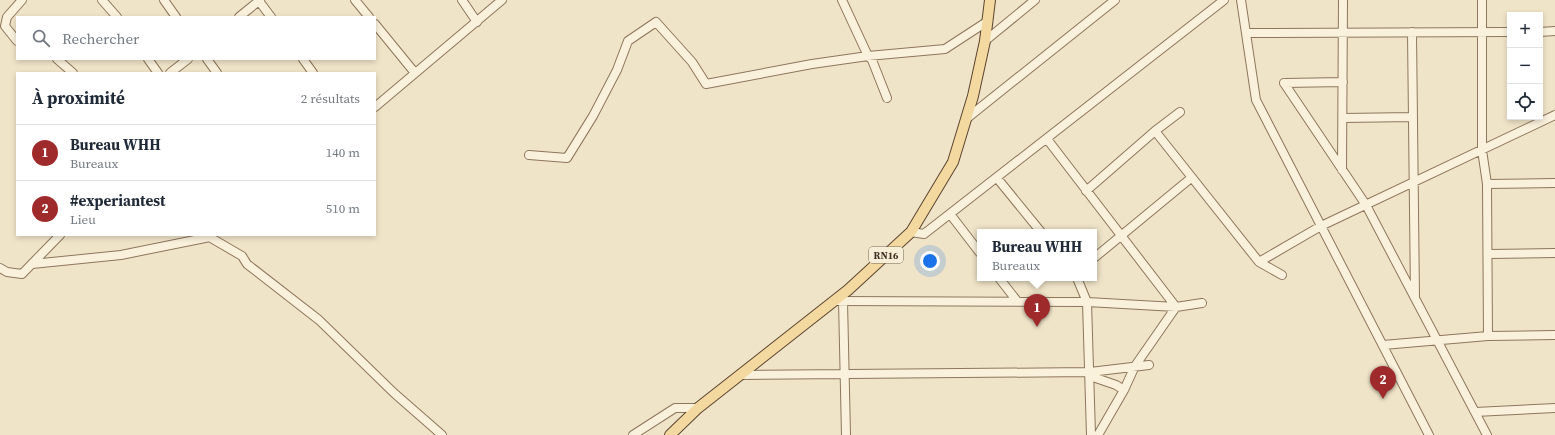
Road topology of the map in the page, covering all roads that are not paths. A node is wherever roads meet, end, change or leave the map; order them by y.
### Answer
1 (22, 0) edge
2 (102, 0) edge
3 (164, 0) edge
4 (355, 0) edge
5 (462, 0) edge
6 (502, 0) edge
7 (842, 0) edge
8 (990, 0) edge
9 (1035, 0) edge
10 (1115, 0) edge
11 (1224, 0) edge
12 (1242, 0) edge
13 (1343, 0) edge
14 (1482, 0) edge
15 (260, 1) edge
16 (116, 16) edge
17 (175, 16) edge
18 (241, 16) edge
19 (270, 16) edge
20 (368, 16) edge
21 (988, 21) junction
22 (477, 22) junction
23 (376, 25) edge
24 (1555, 31) edge
25 (1412, 32) junction
26 (1482, 32) junction
27 (1507, 32) edge
28 (1543, 32) edge
29 (1246, 33) junction
30 (1343, 33) junction
31 (16, 40) edge
32 (985, 41) junction
33 (868, 56) junction
34 (58, 60) edge
35 (149, 60) edge
36 (187, 60) edge
37 (208, 60) edge
38 (304, 60) edge
39 (72, 72) edge
40 (157, 72) edge
41 (171, 72) edge
42 (216, 72) edge
43 (312, 72) edge
44 (415, 73) junction
45 (1343, 82) junction
46 (887, 98) dead end
47 (376, 106) edge
48 (1180, 112) dead end
49 (1555, 115) edge
50 (1413, 117) junction
51 (1343, 118) junction
52 (966, 119) junction
53 (1155, 131) junction
54 (1047, 139) junction
55 (1482, 150) junction
56 (529, 155) dead end
57 (1342, 171) junction
58 (997, 178) junction
59 (1192, 178) junction
60 (1413, 182) junction
61 (1555, 183) edge
62 (1487, 184) junction
63 (1086, 191) junction
64 (1366, 205) junction
65 (950, 214) junction
66 (1321, 226) junction
67 (1039, 229) edge
68 (912, 232) junction
69 (59, 236) edge
70 (209, 236) edge
71 (1120, 236) junction
72 (977, 249) edge
73 (1555, 253) edge
74 (1488, 254) junction
75 (1097, 255) edge
76 (1259, 262) junction
77 (32, 264) junction
78 (0, 268) edge
79 (1282, 275) dead end
80 (1001, 281) edge
81 (1078, 281) edge
82 (1415, 300) junction
83 (838, 301) junction
84 (1017, 301) junction
85 (1087, 302) junction
86 (1202, 303) dead end
87 (1176, 307) junction
88 (1555, 335) edge
89 (1488, 336) junction
90 (1437, 340) junction
91 (1383, 345) junction
92 (1148, 365) dead end
93 (1135, 366) junction
94 (845, 373) junction
95 (1090, 374) junction
96 (740, 375) junction
97 (1124, 390) junction
98 (698, 408) junction
99 (1555, 408) edge
100 (1475, 412) junction
101 (442, 435) edge
102 (633, 435) edge
103 (670, 435) edge
104 (846, 435) edge
105 (1091, 435) edge
106 (1098, 435) edge
107 (1429, 435) edge
108 (1487, 435) edge

1 - 31 street
2 - 16 street
3 - 17 street
4 - 20 street
5 - 22 street
6 - 22 street
7 - 33 street
8 - 21 main road, RN16
9 - 32 street
10 - 52 street
11 - 54 street
12 - 29 street
13 - 30 street
14 - 26 street
15 - 18 street
15 - 19 street
21 - 32 main road, RN16
21 - 33 street
22 - 44 street
23 - 44 street
24 - 28 street
25 - 26 street
25 - 30 street
25 - 50 street
26 - 27 street
26 - 55 street
29 - 30 street
29 - 66 street
30 - 45 street
32 - 52 main road, RN16
33 - 46 street
33 - 56 street
34 - 39 street
35 - 40 street
36 - 41 street
37 - 42 street
38 - 43 street
44 - 47 street
45 - 51 street
45 - 57 street
48 - 53 street
49 - 55 street
50 - 51 street
50 - 60 street
51 - 57 street
52 - 68 main road, RN16
53 - 59 street
53 - 63 street
54 - 58 street
54 - 63 street
55 - 60 street
55 - 62 street
57 - 64 street
58 - 65 street
58 - 67 street
59 - 71 street
59 - 76 street
60 - 64 street
60 - 82 street
61 - 62 street
62 - 74 street
63 - 71 street
64 - 66 street
64 - 82 street
65 - 68 street
65 - 72 street
66 - 76 street
66 - 91 street
68 - 83 main road, RN16
69 - 77 street
70 - 77 street
70 - 101 street
71 - 75 street
71 - 87 street
73 - 74 street
74 - 89 street
76 - 79 street
77 - 78 street
80 - 84 street
81 - 85 street
82 - 90 street
83 - 84 street
83 - 94 street
83 - 96 main road, RN16
84 - 85 street
85 - 87 street
85 - 95 street
86 - 87 street
87 - 93 street
88 - 89 street
89 - 90 street
90 - 91 street
90 - 100 street
91 - 107 street
92 - 93 street
93 - 95 street
93 - 97 street
94 - 95 street
94 - 96 street
94 - 104 street
95 - 97 street
95 - 105 street
96 - 98 main road, RN16
97 - 106 street
98 - 102 street
98 - 103 main road, RN16
99 - 100 street
100 - 108 street

